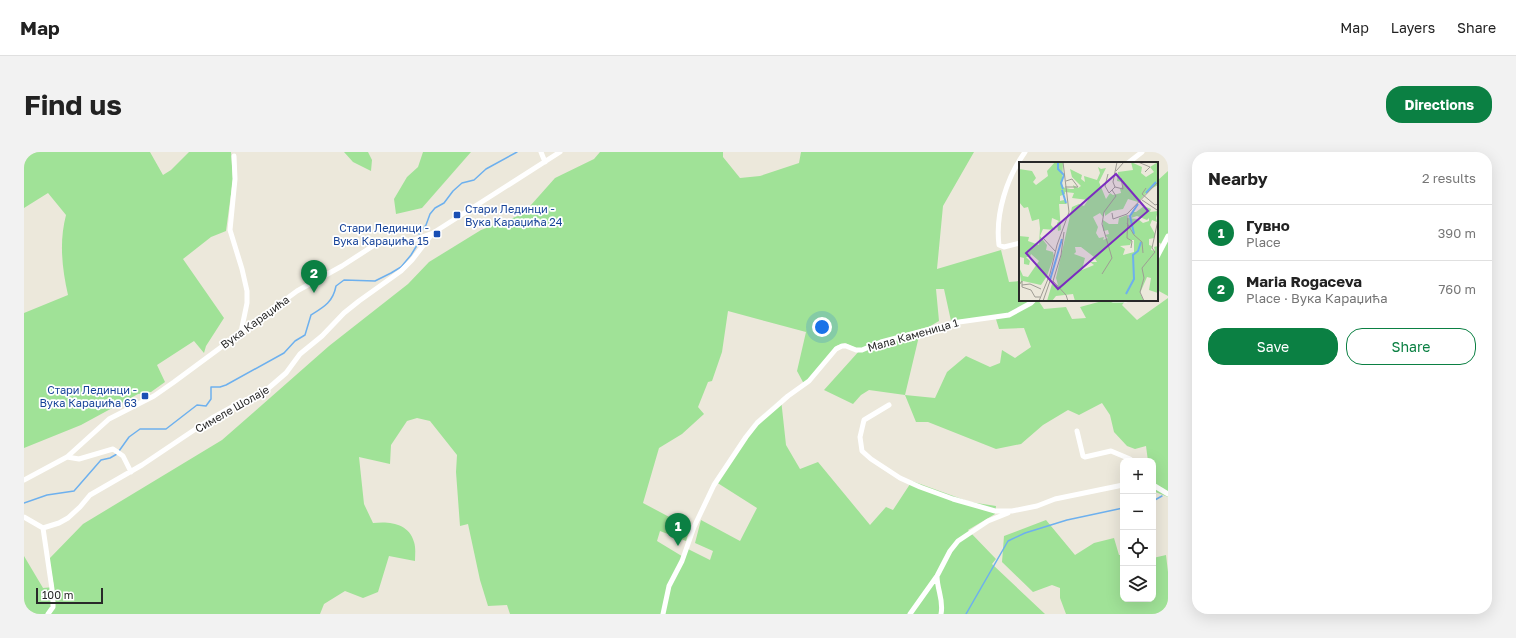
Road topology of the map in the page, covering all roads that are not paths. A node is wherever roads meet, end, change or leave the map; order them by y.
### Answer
1 (541, 152) edge
2 (560, 152) edge
3 (1025, 152) edge
4 (1142, 152) edge
5 (234, 156) dead end
6 (545, 162) junction
7 (1129, 162) edge
8 (433, 233) junction
9 (1168, 236) edge
10 (1019, 243) edge
11 (1158, 255) edge
12 (1033, 301) edge
13 (241, 332) junction
14 (889, 405) dead end
15 (1077, 431) dead end
16 (67, 458) junction
17 (1128, 458) edge
18 (131, 472) junction
19 (24, 480) edge
20 (1120, 486) edge
21 (1156, 486) edge
22 (1168, 494) edge
23 (1012, 511) junction
24 (24, 517) edge
25 (43, 528) junction
26 (937, 576) junction
27 (48, 614) edge
28 (662, 614) edge
29 (910, 614) edge
30 (941, 614) edge

1 - 6 street
2 - 6 street, Вука Караџића
3 - 10 street
4 - 7 street
5 - 13 street
6 - 8 street, Вука Караџића
8 - 13 street, Вука Караџића
8 - 18 street, Симеле Шолаје
9 - 11 street
12 - 28 street, Мала Каменица 1
13 - 16 street, Вука Караџића
14 - 23 street
15 - 17 street
16 - 18 street
16 - 19 street, Вука Караџића
18 - 25 street, Симеле Шолаје
20 - 23 street
21 - 22 street
23 - 26 street
24 - 25 street
25 - 27 street
26 - 29 street
26 - 30 street

